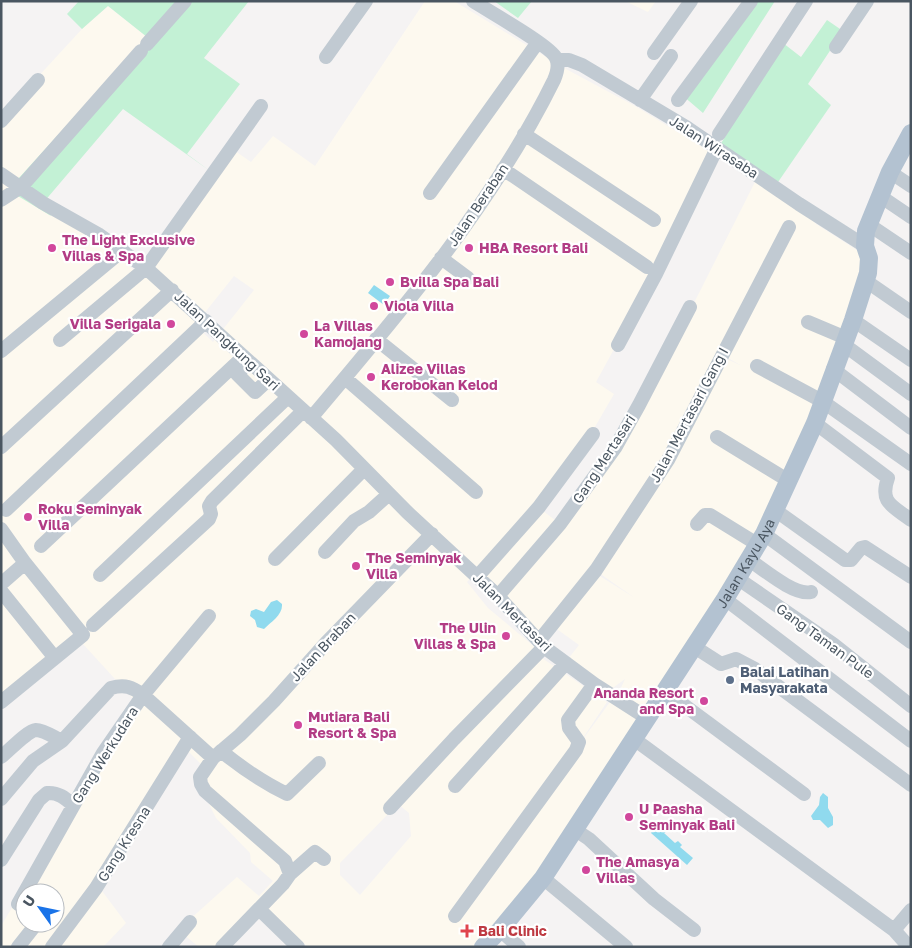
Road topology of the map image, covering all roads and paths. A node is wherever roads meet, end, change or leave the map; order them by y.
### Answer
1 (185, 1) edge
2 (366, 1) edge
3 (473, 1) edge
4 (692, 1) edge
5 (751, 1) edge
6 (806, 1) edge
7 (867, 1) edge
8 (538, 42) junction
9 (836, 47) dead end
10 (654, 53) dead end
11 (671, 56) dead end
12 (326, 57) dead end
13 (557, 60) junction
14 (38, 80) dead end
15 (640, 100) junction
16 (678, 100) dead end
17 (261, 106) dead end
18 (1, 121) edge
19 (524, 134) junction
20 (719, 134) dead end
21 (911, 134) edge
22 (717, 148) junction
23 (503, 169) junction
24 (890, 172) junction
25 (1, 174) edge
26 (911, 186) edge
27 (21, 187) junction
28 (430, 192) dead end
29 (880, 196) junction
30 (1, 200) edge
31 (911, 217) edge
32 (654, 220) dead end
33 (868, 224) junction
34 (789, 227) dead end
35 (865, 246) junction
36 (123, 250) junction
37 (911, 253) edge
38 (441, 258) junction
39 (647, 267) dead end
40 (146, 268) junction
41 (468, 278) dead end
42 (866, 281) junction
43 (172, 290) junction
44 (690, 307) dead end
45 (911, 312) edge
46 (853, 320) junction
47 (206, 322) junction
48 (808, 322) dead end
49 (376, 339) junction
50 (60, 340) dead end
51 (844, 341) junction
52 (618, 345) dead end
53 (1, 351) edge
54 (246, 360) junction
55 (911, 360) edge
56 (757, 366) dead end
57 (833, 369) junction
58 (345, 378) junction
59 (911, 394) edge
60 (288, 397) junction
61 (452, 400) dead end
62 (822, 401) junction
63 (307, 414) junction
64 (815, 423) junction
65 (911, 428) edge
66 (593, 434) dead end
67 (717, 437) dead end
68 (1, 447) edge
69 (911, 464) edge
70 (364, 469) junction
71 (788, 481) junction
72 (476, 492) dead end
73 (389, 494) junction
74 (6, 510) dead end
75 (775, 510) junction
76 (911, 520) edge
77 (697, 524) dead end
78 (1, 529) edge
79 (432, 534) junction
80 (41, 546) dead end
81 (756, 546) junction
82 (325, 552) dead end
83 (276, 559) dead end
84 (24, 563) junction
85 (100, 575) dead end
86 (477, 577) junction
87 (911, 577) edge
88 (737, 578) junction
89 (1, 584) edge
90 (1, 591) edge
91 (810, 592) dead end
92 (498, 596) junction
93 (725, 599) junction
94 (209, 616) dead end
95 (93, 625) dead end
96 (911, 642) edge
97 (541, 644) junction
98 (693, 646) junction
99 (55, 658) junction
100 (566, 662) junction
101 (594, 684) junction
102 (664, 691) junction
103 (138, 692) junction
104 (3, 696) edge
105 (911, 706) edge
106 (647, 718) junction
107 (190, 738) junction
108 (634, 739) junction
109 (62, 741) junction
110 (911, 741) edge
111 (217, 755) junction
112 (1, 757) edge
113 (319, 763) dead end
114 (911, 784) edge
115 (455, 786) dead end
116 (804, 794) dead end
117 (1, 799) edge
118 (73, 806) junction
119 (390, 808) dead end
120 (574, 829) junction
121 (324, 859) dead end
122 (1, 860) edge
123 (290, 874) junction
124 (543, 878) junction
125 (30, 883) edge
126 (259, 909) junction
127 (911, 910) edge
128 (455, 916) dead end
129 (190, 922) dead end
130 (500, 930) junction
131 (694, 930) dead end
132 (894, 930) junction
133 (29, 933) edge
134 (18, 947) edge
135 (52, 947) edge
136 (169, 947) edge
137 (222, 947) edge
138 (298, 947) edge
139 (483, 947) edge
140 (519, 947) edge
141 (626, 947) edge
142 (909, 947) edge

1 - 27 street
2 - 12 street
3 - 8 street
4 - 10 street
5 - 16 street
6 - 20 street
7 - 9 street
8 - 13 street
8 - 28 street
11 - 15 street
13 - 15 street, Jalan Wirasaba
13 - 19 street, Jalan Beraban
14 - 18 street
15 - 22 street, Jalan Wirasaba
17 - 40 street
19 - 23 street, Jalan Beraban
19 - 32 street
21 - 24 main road, Jalan Kayu Aya
22 - 35 street, Jalan Wirasaba
22 - 52 street
23 - 38 street, Jalan Beraban
23 - 39 street
24 - 26 street
24 - 29 main road, Jalan Kayu Aya
25 - 27 street, Jalan Pangkung Sari
27 - 30 street
27 - 36 street, Jalan Pangkung Sari
29 - 31 street
29 - 33 main road, Jalan Kayu Aya
33 - 35 main road, Jalan Kayu Aya
33 - 37 street
34 - 97 street, Jalan Mertasari Gang I
35 - 42 main road, Jalan Kayu Aya
36 - 40 street, Jalan Pangkung Sari
36 - 53 street
38 - 41 street
38 - 49 street, Jalan Beraban
40 - 43 street, Jalan Pangkung Sari
40 - 50 street
42 - 45 street
42 - 46 main road, Jalan Kayu Aya
43 - 47 street, Jalan Pangkung Sari
43 - 68 street
44 - 92 street, Gang Mertasari
46 - 51 main road, Jalan Kayu Aya
46 - 55 street
47 - 54 street, Jalan Pangkung Sari
47 - 74 street
48 - 51 street
49 - 58 street, Jalan Beraban
49 - 61 street
51 - 57 main road, Jalan Kayu Aya
51 - 59 street
54 - 60 street, Jalan Pangkung Sari
54 - 80 street
56 - 62 street
57 - 62 main road, Jalan Kayu Aya
57 - 65 street
58 - 63 street, Jalan Beraban
58 - 72 street
60 - 63 street, Jalan Pangkung Sari
60 - 85 street
62 - 64 main road, Jalan Kayu Aya
62 - 69 street
63 - 70 street, Jalan Pangkung Sari
63 - 95 street, Jalan Beraban
64 - 71 main road, Jalan Kayu Aya
64 - 76 street
66 - 86 street
67 - 71 street
70 - 73 street, Jalan Pangkung Sari
70 - 83 street
71 - 75 main road, Jalan Kayu Aya
73 - 79 street, Jalan Pangkung Sari
73 - 82 street
75 - 81 main road, Jalan Kayu Aya
75 - 87 street
77 - 81 street
78 - 84 street
79 - 86 street, Jalan Mertasari
79 - 111 street, Jalan Braban
81 - 88 main road, Jalan Kayu Aya
81 - 91 street
81 - 96 street
84 - 89 street
84 - 99 street
86 - 92 street, Jalan Mertasari
88 - 93 main road, Jalan Kayu Aya
88 - 105 street, Gang Taman Pule
90 - 99 street
92 - 97 street, Jalan Mertasari
93 - 98 main road, Jalan Kayu Aya
93 - 110 street
94 - 103 street, Gang Werkudara
97 - 100 street, Jalan Mertasari
97 - 119 street, Jalan Mertasari Gang I
98 - 102 main road, Jalan Kayu Aya
98 - 114 street
99 - 104 street
100 - 101 street, Jalan Mertasari
100 - 115 street
101 - 106 street, Jalan Mertasari
101 - 128 street
102 - 106 main road, Jalan Kayu Aya
102 - 116 street
103 - 107 street
103 - 109 street
103 - 118 street, Gang Werkudara
106 - 108 main road, Jalan Kayu Aya
107 - 111 street
107 - 135 street, Gang Kresna
108 - 120 main road, Jalan Kayu Aya
108 - 132 street
109 - 112 street
109 - 117 street
111 - 113 street
111 - 123 street, Jalan Braban
118 - 122 street
118 - 125 street, Gang Werkudara
120 - 124 main road, Jalan Kayu Aya
120 - 131 street
121 - 123 street
123 - 126 street
124 - 130 main road, Jalan Kayu Aya
124 - 141 street
126 - 137 street
126 - 138 street
127 - 132 street
129 - 136 street
130 - 139 main road, Jalan Kayu Aya
130 - 140 street
132 - 142 street
133 - 134 street

